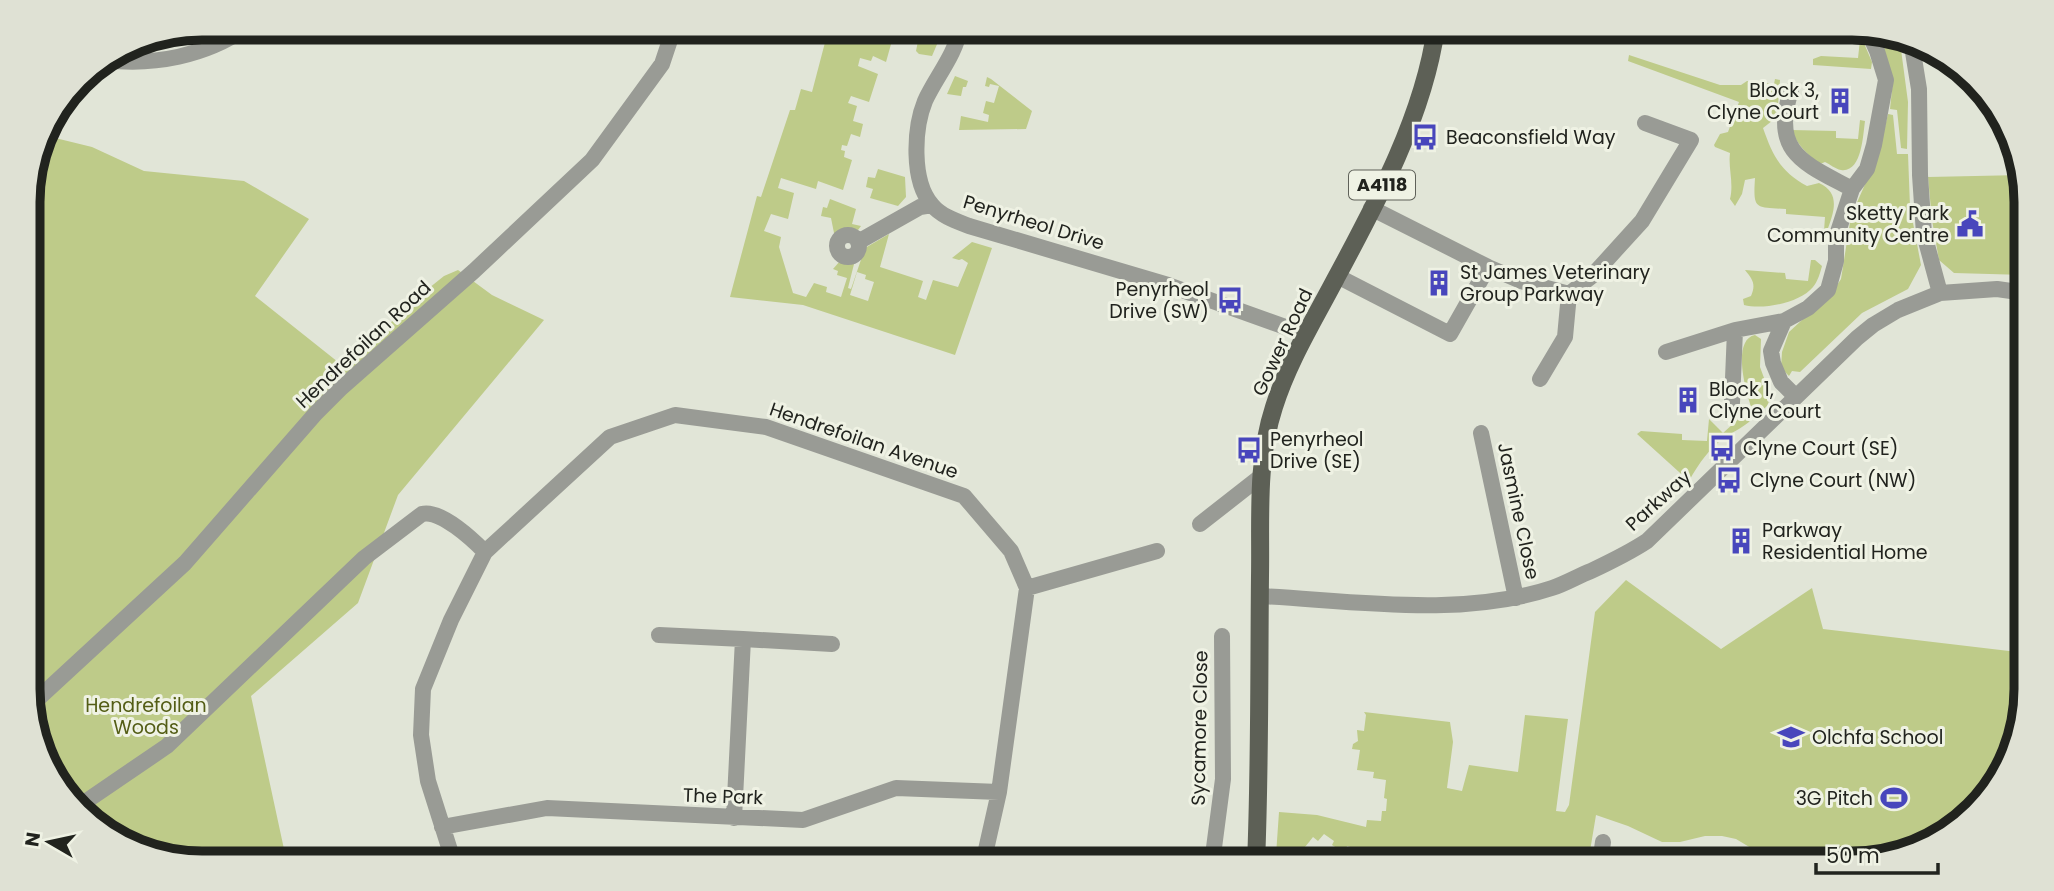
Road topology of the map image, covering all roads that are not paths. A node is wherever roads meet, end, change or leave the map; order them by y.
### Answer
1 (1434, 40) edge
2 (223, 41) edge
3 (670, 41) edge
4 (954, 41) edge
5 (1872, 42) edge
6 (1913, 53) edge
7 (123, 61) edge
8 (1791, 91) dead end
9 (1645, 123) dead end
10 (1852, 189) junction
11 (932, 205) junction
12 (1371, 208) junction
13 (858, 242) dead end
14 (1488, 267) junction
15 (1337, 276) junction
16 (2014, 292) edge
17 (1940, 293) junction
18 (1569, 294) junction
19 (1784, 321) junction
20 (1735, 330) junction
21 (1305, 334) junction
22 (1666, 352) dead end
23 (1540, 379) dead end
24 (1796, 397) junction
25 (1732, 403) dead end
26 (1481, 433) dead end
27 (1260, 477) junction
28 (1200, 524) dead end
29 (1157, 551) dead end
30 (485, 552) junction
31 (1027, 587) junction
32 (1260, 596) junction
33 (1516, 597) junction
34 (659, 635) dead end
35 (1222, 636) dead end
36 (743, 639) junction
37 (832, 644) dead end
38 (41, 696) edge
39 (999, 792) junction
40 (86, 801) edge
41 (734, 818) junction
42 (442, 827) junction
43 (1603, 842) dead end
44 (1214, 850) edge
45 (1257, 850) edge
46 (1602, 850) edge
47 (450, 851) edge
48 (987, 851) edge

1 - 12 main road, Gower Road / A4118
2 - 7 street
3 - 38 street, Hendrefoilan Road
4 - 11 street
5 - 10 street
6 - 17 street
8 - 10 street
9 - 18 street
10 - 19 street
11 - 13 street
11 - 21 street, Penyrheol Drive
12 - 14 street
12 - 15 main road, Gower Road / A4118
14 - 15 street
14 - 18 street
15 - 21 main road, Gower Road / A4118
16 - 17 street, Parkway
17 - 24 street, Parkway
18 - 23 street
19 - 20 street
19 - 24 street
20 - 22 street
20 - 25 street
21 - 27 main road, Gower Road / A4118
24 - 33 street, Parkway
26 - 33 street, Jasmine Close
27 - 28 street
27 - 32 main road, Gower Road / A4118
29 - 31 street
30 - 31 street, Hendrefoilan Avenue
30 - 40 street
30 - 42 street, Hendrefoilan Avenue
31 - 39 street
32 - 33 street, Parkway
32 - 45 main road, Gower Road / A4118
34 - 36 street
35 - 44 street, Sycamore Close
36 - 37 street
36 - 41 street
39 - 41 street, The Park
39 - 48 street
41 - 42 street, The Park
42 - 47 street, Hendrefoilan Avenue
43 - 46 street

